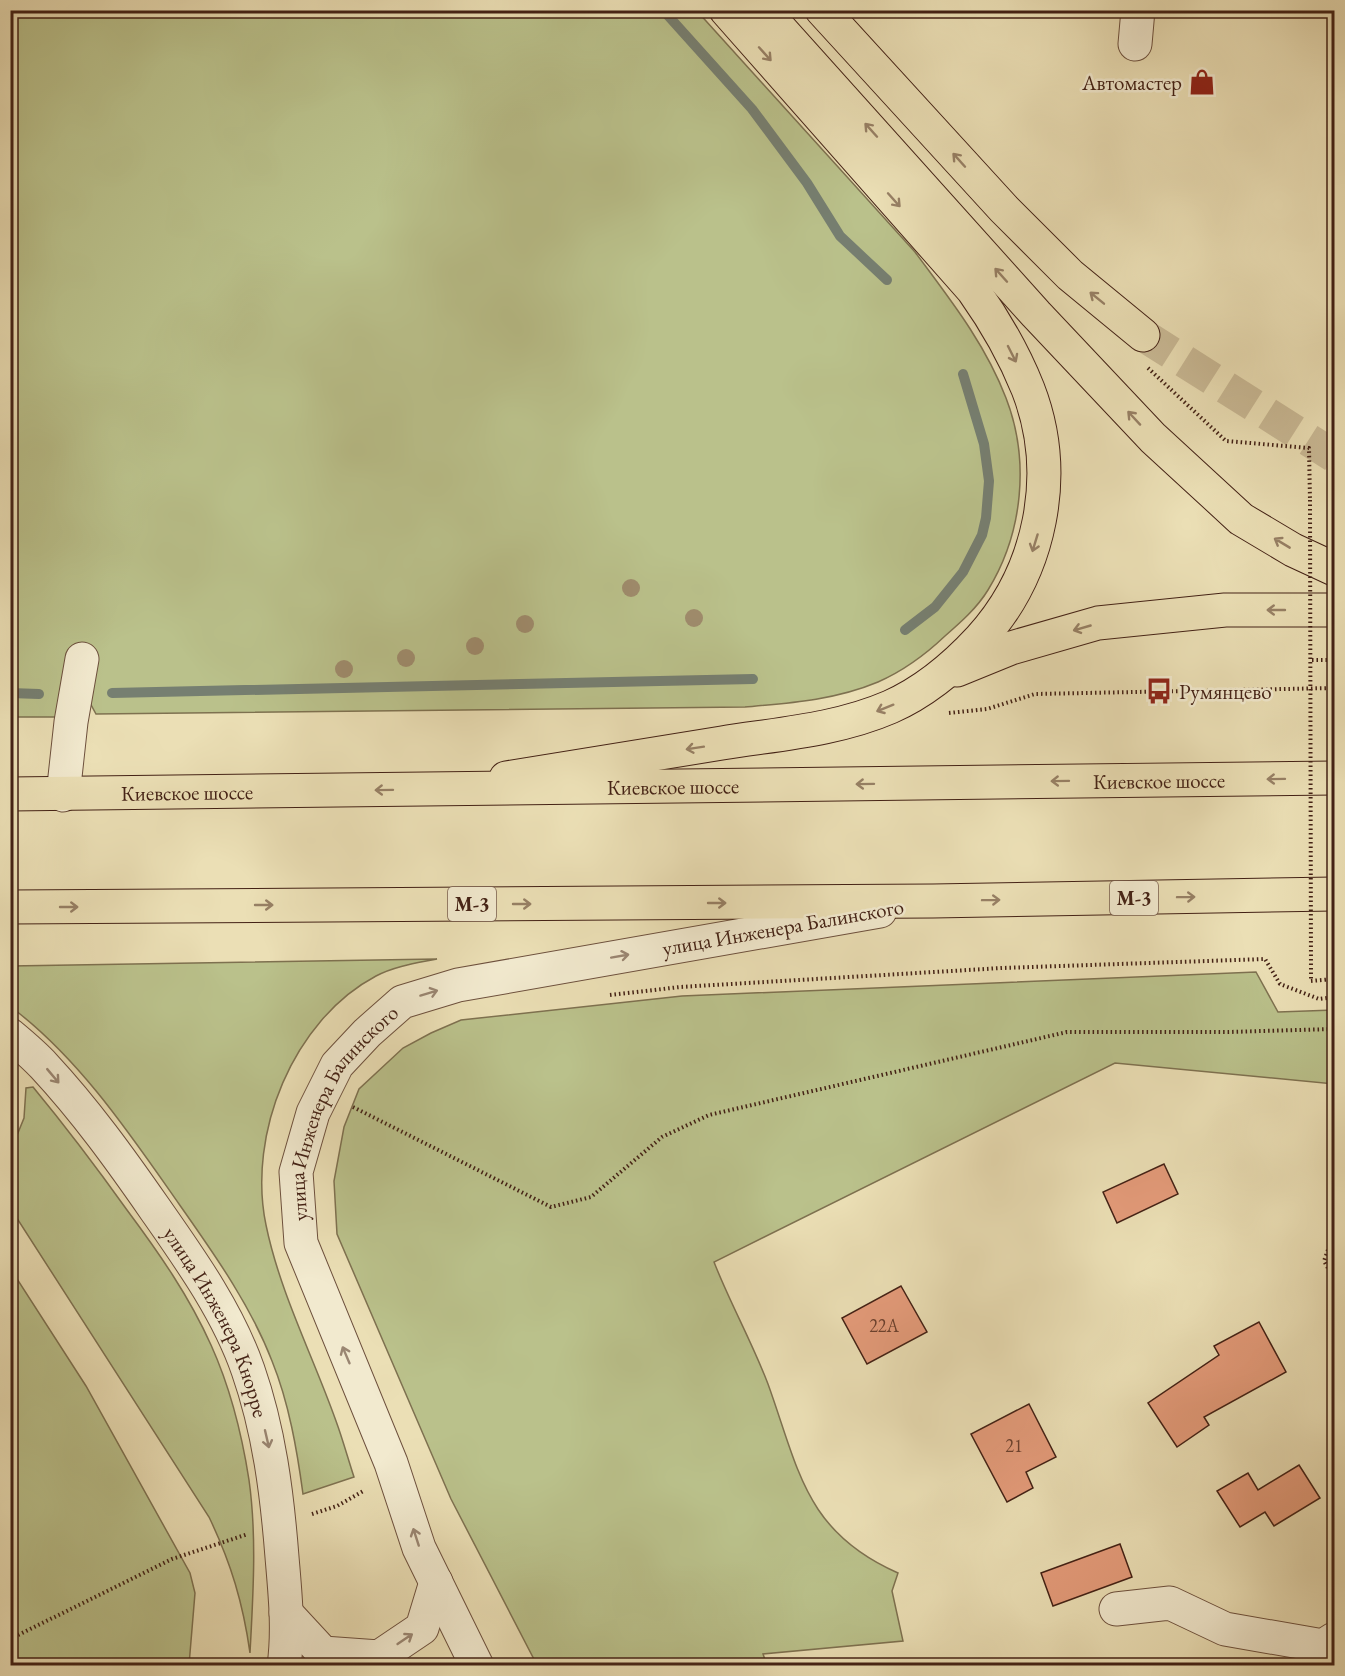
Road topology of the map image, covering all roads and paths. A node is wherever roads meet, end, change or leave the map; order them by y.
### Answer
1 (726, 10) edge
2 (763, 10) edge
3 (822, 10) edge
4 (1138, 10) edge
5 (1135, 44) dead end
6 (1143, 335) tunnel mouth
7 (1309, 448) dead end
8 (1335, 569) edge
9 (1335, 610) edge
10 (82, 659) dead end
11 (1312, 660) junction
12 (1335, 660) edge
13 (936, 679) junction
14 (1335, 688) edge
15 (940, 714) dead end
16 (1335, 778) edge
17 (442, 789) junction
18 (10, 795) edge
19 (63, 795) junction
20 (1335, 894) edge
21 (933, 902) junction
22 (10, 907) edge
23 (1335, 979) edge
24 (599, 997) dead end
25 (1335, 997) edge
26 (1335, 1029) edge
27 (10, 1035) edge
28 (1335, 1084) edge
29 (359, 1110) dead end
30 (1335, 1113) edge
31 (1335, 1233) edge
32 (1335, 1278) edge
33 (172, 1559) dead end
34 (436, 1582) junction
35 (1116, 1609) dead end
36 (286, 1613) junction
37 (10, 1639) edge
38 (1335, 1640) edge
39 (284, 1665) edge
40 (477, 1665) edge

1 -> 13 main road
8 -> 2 main road
6 -> 3 main road
4 - 5 street
7 - 11 path, bridge
9 -> 13 main road
10 - 19 street
11 - 12 path
11 - 23 path, bridge
13 -> 17 main road
14 - 15 path
16 -> 17 main road, Киевское шоссе
17 -> 19 main road, Киевское шоссе
18 - 19 main road, Киевское шоссе
21 -> 20 main road, М-3
22 -> 21 main road, М-3
34 -> 21 street, улица Инженера Балинского
24 - 25 path
26 - 29 path
27 -> 36 street, улица Инженера Кнорре
28 - 30 path
31 - 32 path
33 - 37 path
36 -> 34 street
34 - 40 street, улица Инженера Балинского
35 - 38 street
36 - 39 street, улица Инженера Кнорре

